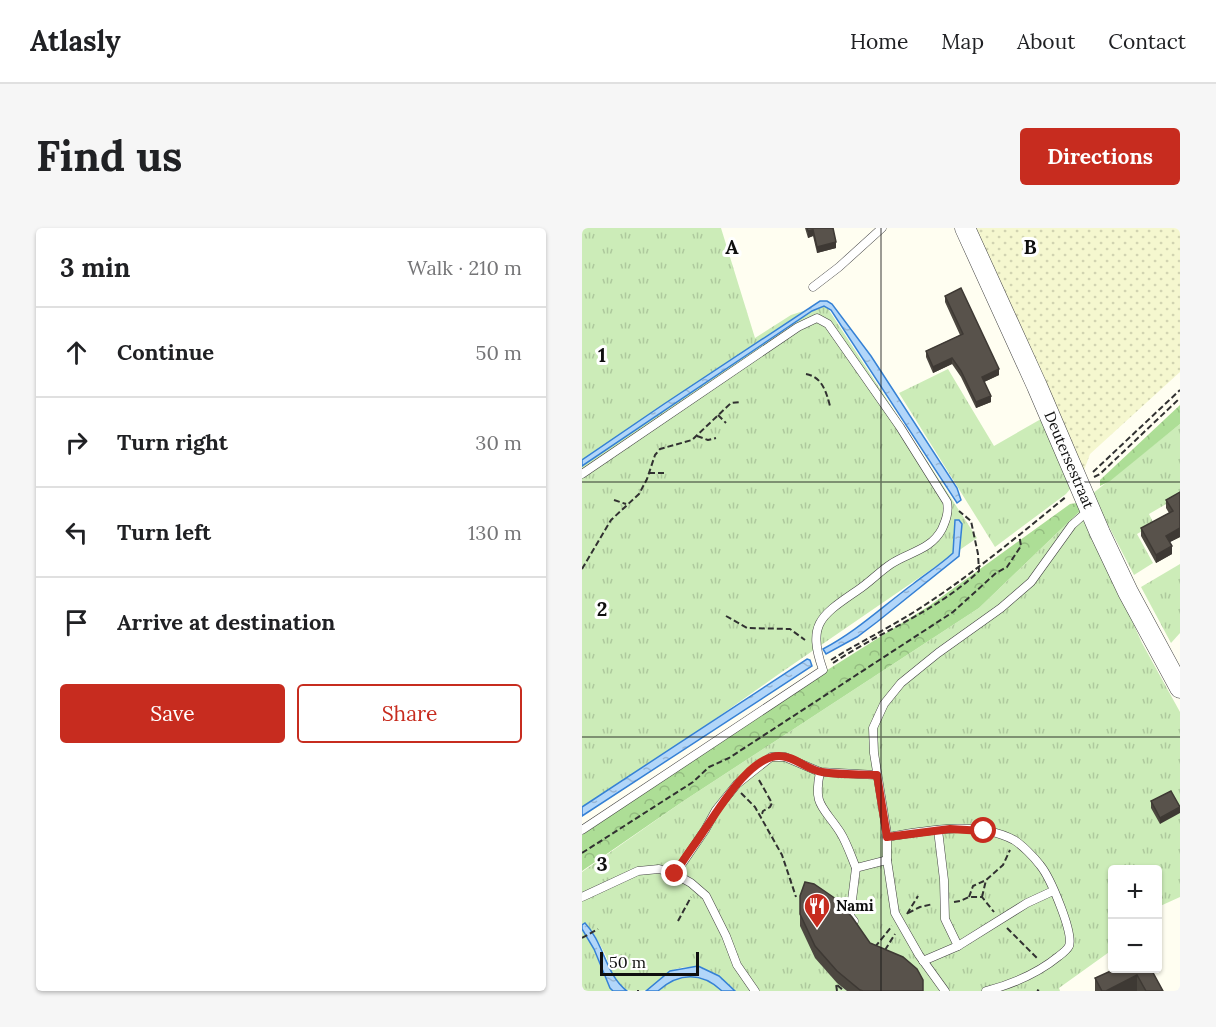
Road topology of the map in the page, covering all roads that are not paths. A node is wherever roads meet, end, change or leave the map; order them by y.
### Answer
1 (882, 228) edge
2 (965, 228) edge
3 (813, 287) dead end
4 (582, 474) edge
5 (1090, 509) junction
6 (1180, 688) edge
7 (820, 772) junction
8 (877, 775) junction
9 (938, 830) junction
10 (582, 831) edge
11 (887, 837) junction
12 (887, 860) junction
13 (856, 868) junction
14 (675, 874) junction
15 (1053, 891) junction
16 (582, 897) edge
17 (856, 924) edge
18 (958, 946) junction
19 (923, 961) junction
20 (755, 991) edge
21 (945, 991) edge
22 (986, 991) edge

1 - 3 lane
2 - 5 street, Deutersestraat
4 - 10 lane
5 - 6 street, Deutersestraat
5 - 8 lane
7 - 8 lane
7 - 13 lane
7 - 14 lane
8 - 11 lane
9 - 11 lane
9 - 15 lane
9 - 18 lane
11 - 12 lane
12 - 13 lane
12 - 19 lane
13 - 17 lane
14 - 16 lane
14 - 20 lane
15 - 18 lane
15 - 22 lane
18 - 19 lane
19 - 21 lane

